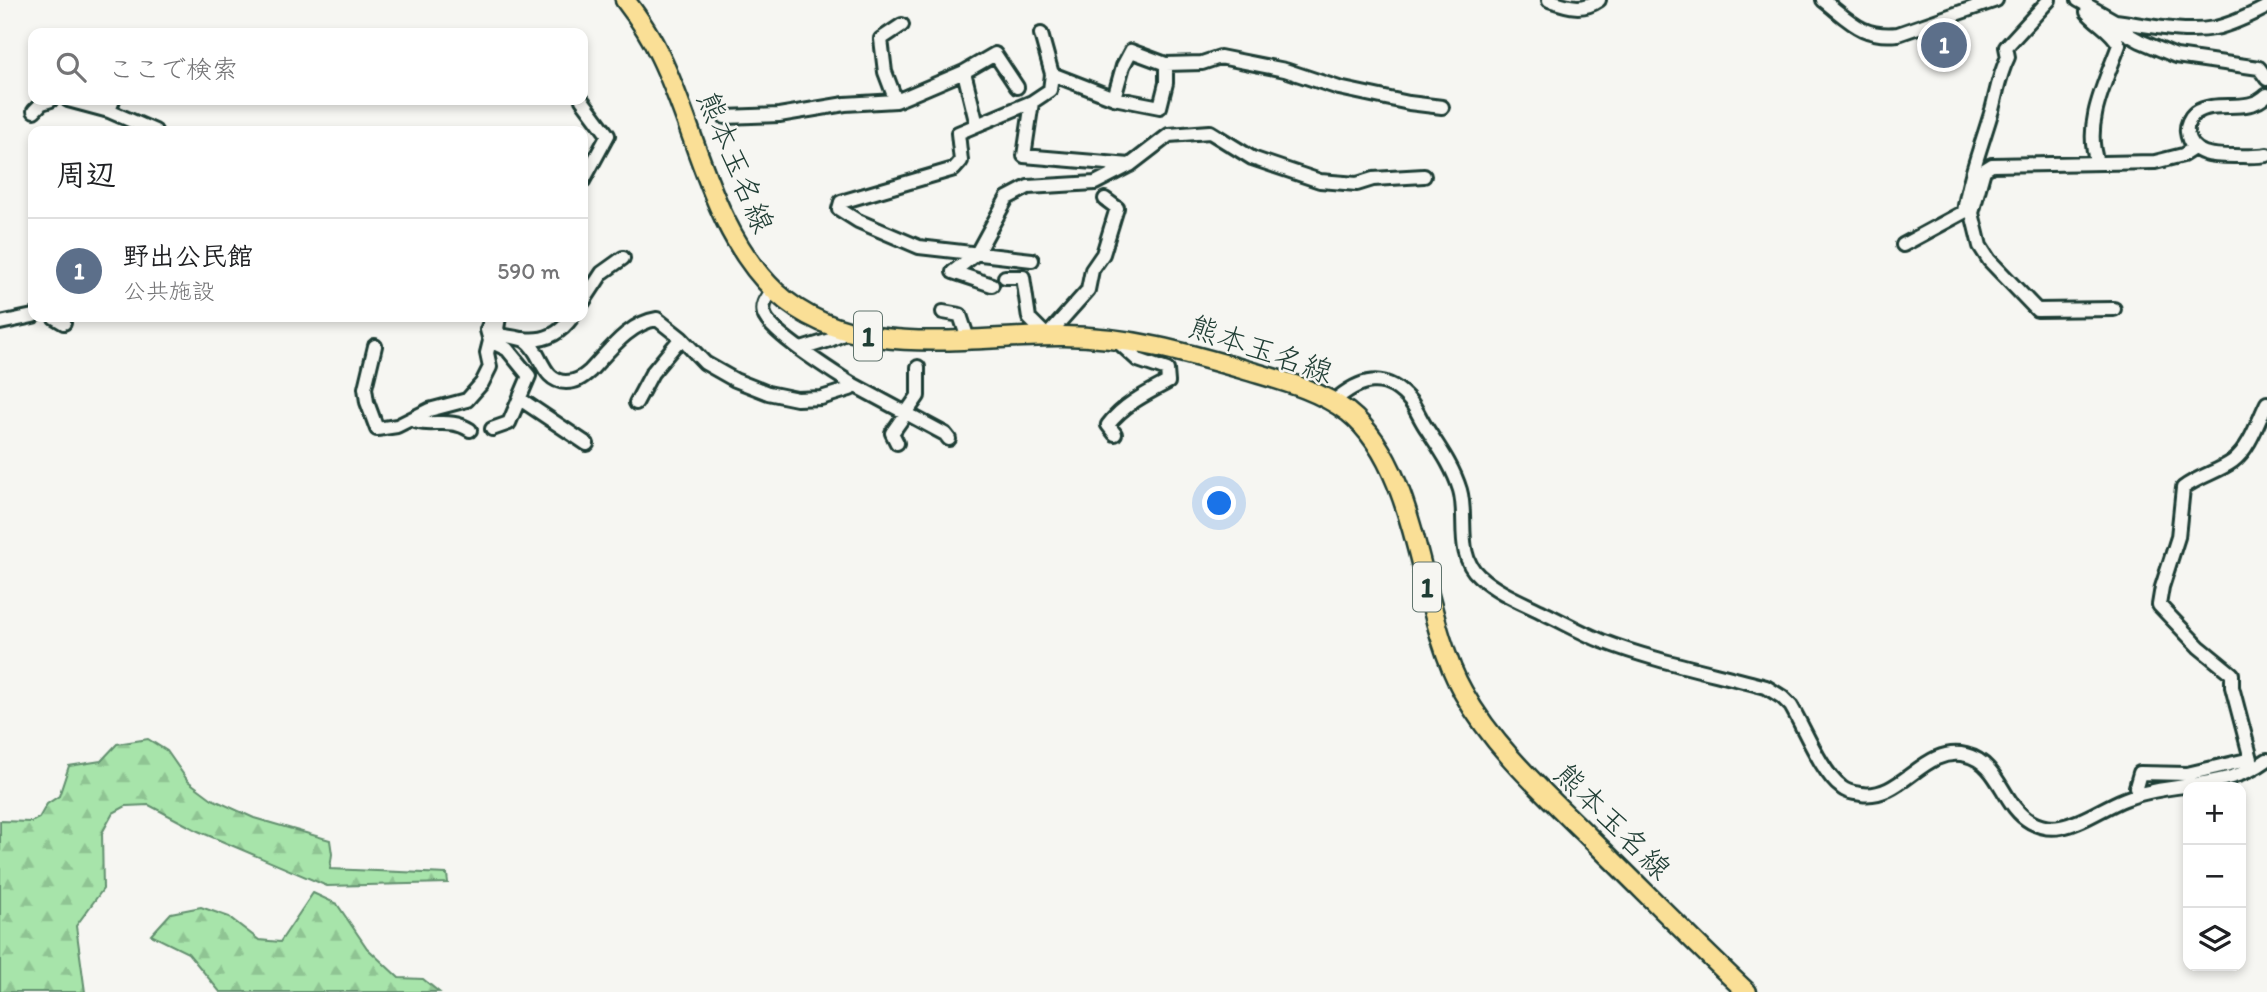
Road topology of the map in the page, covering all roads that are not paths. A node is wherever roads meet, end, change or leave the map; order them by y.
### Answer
1 (625, 0) edge
2 (1549, 0) edge
3 (1599, 0) edge
4 (1823, 0) edge
5 (1996, 0) edge
6 (2049, 0) edge
7 (2083, 3) edge
8 (2267, 7) edge
9 (2115, 22) junction
10 (902, 25) dead end
11 (1041, 34) dead end
12 (1166, 64) junction
13 (964, 72) junction
14 (1052, 74) junction
15 (2267, 79) edge
16 (1017, 87) dead end
17 (2267, 95) edge
18 (1114, 98) junction
19 (897, 101) junction
20 (1032, 102) junction
21 (40, 105) edge
22 (111, 105) edge
23 (586, 105) edge
24 (1442, 107) dead end
25 (34, 111) dead end
26 (725, 117) dead end
27 (977, 125) junction
28 (147, 126) edge
29 (2194, 148) junction
30 (2267, 155) edge
31 (2097, 162) junction
32 (1130, 165) junction
33 (588, 172) edge
34 (1424, 176) dead end
35 (1105, 200) dead end
36 (1903, 245) dead end
37 (977, 253) junction
38 (623, 258) dead end
39 (1032, 260) dead end
40 (1005, 277) dead end
41 (992, 285) dead end
42 (773, 289) junction
43 (588, 294) edge
44 (2114, 309) dead end
45 (943, 312) dead end
46 (28, 317) edge
47 (490, 322) edge
48 (498, 322) edge
49 (568, 322) edge
50 (0, 323) edge
51 (850, 331) junction
52 (1047, 336) junction
53 (681, 338) junction
54 (968, 338) junction
55 (1113, 338) junction
56 (523, 339) junction
57 (490, 341) junction
58 (375, 346) dead end
59 (801, 349) junction
60 (918, 367) dead end
61 (850, 383) junction
62 (520, 399) junction
63 (1333, 402) junction
64 (636, 403) dead end
65 (2267, 403) edge
66 (906, 413) junction
67 (411, 419) junction
68 (492, 429) dead end
69 (470, 430) dead end
70 (1115, 435) dead end
71 (949, 439) dead end
72 (897, 443) dead end
73 (587, 444) dead end
74 (2267, 760) edge
75 (2139, 794) junction
76 (1747, 992) edge

1 - 42 main road, 熊本玉名線 / 1
2 - 3 street
4 - 5 street
6 - 36 street
7 - 9 street
7 - 31 street
8 - 9 street
9 - 15 street
10 - 19 street
11 - 14 street
12 - 18 street
12 - 18 street
12 - 24 street
13 - 16 street
13 - 19 street
13 - 27 street
14 - 18 street
14 - 20 street
17 - 29 street
19 - 26 street
20 - 27 street
20 - 32 street
21 - 25 street
22 - 28 street
23 - 33 street
27 - 37 street
29 - 30 street
29 - 31 street
31 - 44 street
32 - 34 street
32 - 37 street
35 - 52 street
37 - 39 street
37 - 41 street
38 - 43 street
40 - 52 street
42 - 51 main road, 熊本玉名線 / 1
42 - 59 street
45 - 54 street
46 - 50 street
47 - 57 street
48 - 56 street
49 - 56 street
51 - 54 main road, 熊本玉名線 / 1
51 - 59 street
52 - 54 main road, 熊本玉名線 / 1
52 - 55 main road, 熊本玉名線 / 1
53 - 56 street
53 - 61 street
53 - 64 street
55 - 63 main road, 熊本玉名線 / 1
55 - 70 street
57 - 62 street
57 - 67 street
58 - 67 street
59 - 61 street
60 - 66 street
61 - 66 street
62 - 68 street
62 - 73 street
63 - 75 street
63 - 76 main road, 熊本玉名線 / 1
65 - 75 street
66 - 71 street
66 - 72 street
67 - 69 street
74 - 75 street

